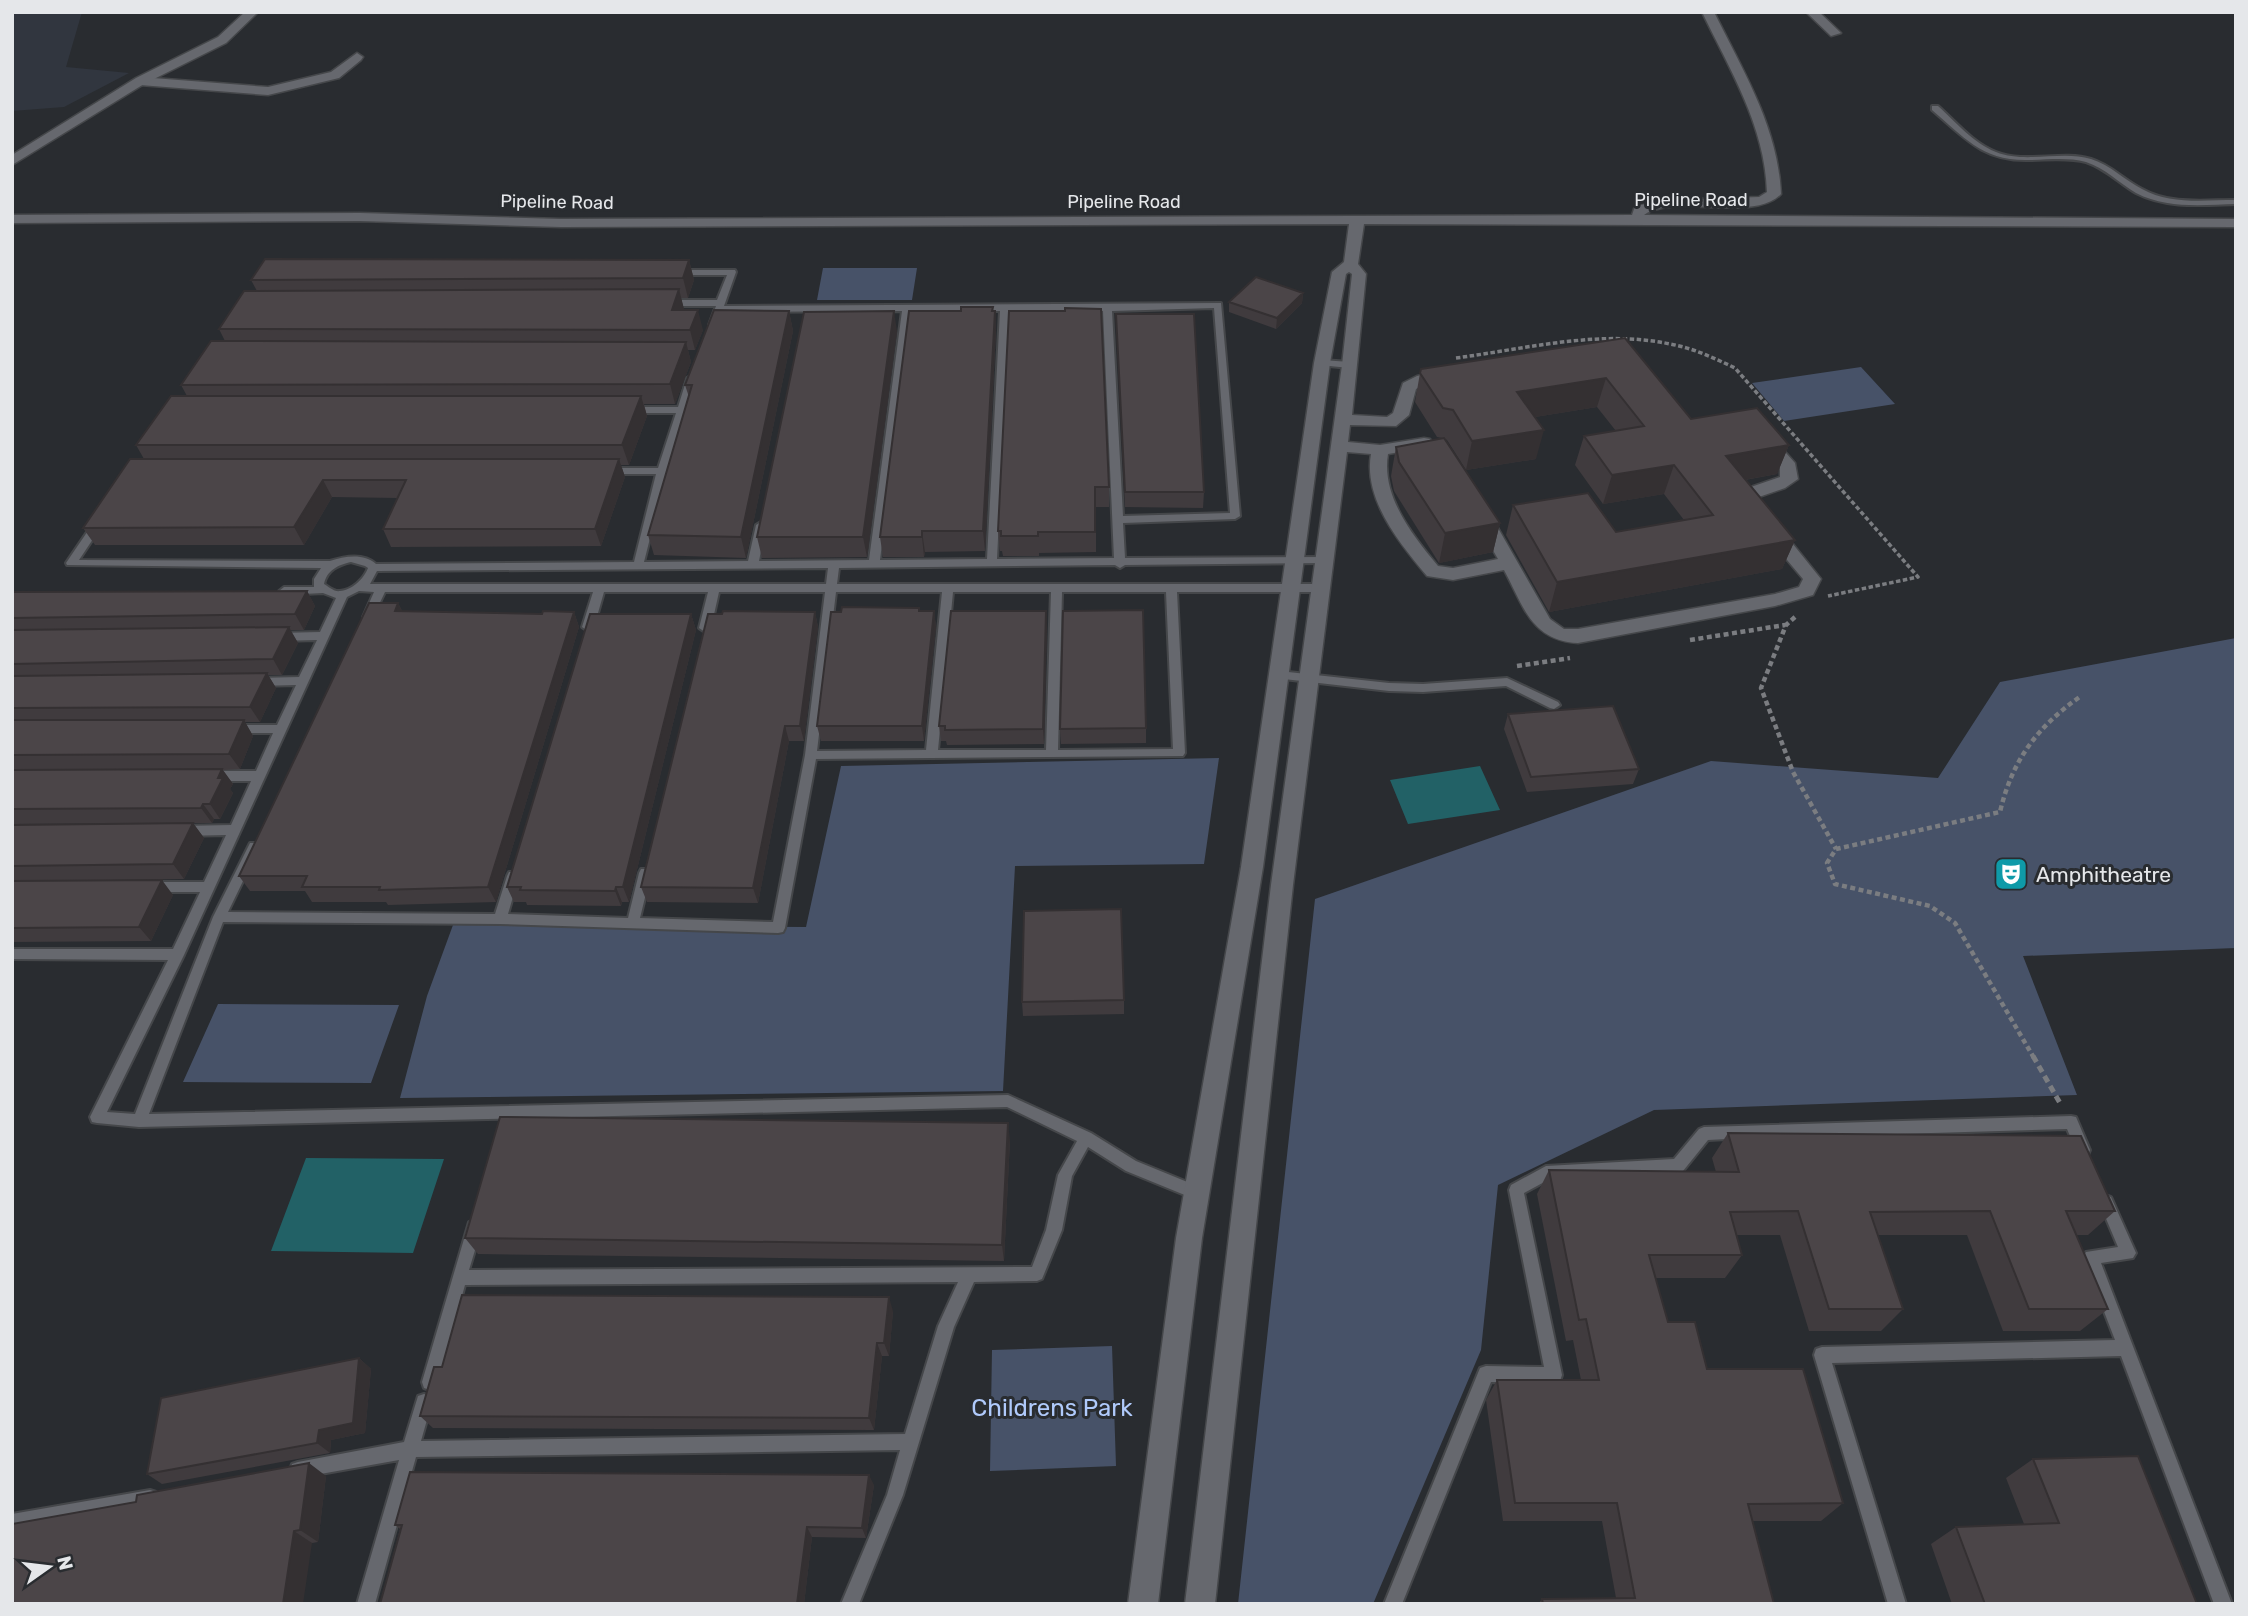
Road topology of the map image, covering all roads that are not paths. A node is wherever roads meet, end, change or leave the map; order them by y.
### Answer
1 (251, 12) edge
2 (1707, 12) edge
3 (1812, 12) edge
4 (1835, 33) dead end
5 (357, 57) dead end
6 (141, 81) junction
7 (1935, 108) dead end
8 (12, 161) edge
9 (2236, 202) edge
10 (12, 219) edge
11 (1635, 219) junction
12 (1357, 221) junction
13 (2236, 223) edge
14 (1351, 264) junction
15 (664, 272) edge
16 (653, 303) edge
17 (720, 306) junction
18 (1107, 307) junction
19 (1004, 308) junction
20 (806, 309) junction
21 (907, 309) junction
22 (803, 323) edge
23 (709, 333) edge
24 (1322, 363) junction
25 (1350, 365) junction
26 (696, 367) edge
27 (1461, 372) edge
28 (612, 410) edge
29 (681, 410) junction
30 (1343, 420) junction
31 (1754, 427) edge
32 (1439, 445) edge
33 (1340, 446) junction
34 (1380, 450) junction
35 (593, 471) edge
36 (662, 471) junction
37 (1469, 494) edge
38 (764, 511) edge
39 (102, 517) edge
40 (1117, 520) junction
41 (1295, 560) junction
42 (1325, 560) junction
43 (992, 562) junction
44 (874, 563) junction
45 (1511, 563) junction
46 (834, 564) junction
47 (1120, 564) junction
48 (331, 565) junction
49 (753, 565) junction
50 (638, 566) junction
51 (373, 568) junction
52 (361, 587) junction
53 (382, 587) junction
54 (600, 587) junction
55 (715, 587) junction
56 (830, 587) junction
57 (948, 587) junction
58 (1057, 587) junction
59 (1171, 587) junction
60 (1291, 587) junction
61 (1321, 588) junction
62 (322, 590) junction
63 (269, 592) edge
64 (343, 595) junction
65 (364, 624) edge
66 (324, 636) junction
67 (270, 637) edge
68 (584, 640) edge
69 (702, 641) edge
70 (1279, 675) junction
71 (1309, 679) junction
72 (304, 681) junction
73 (248, 682) edge
74 (1554, 705) dead end
75 (214, 729) edge
76 (281, 729) junction
77 (932, 754) junction
78 (1052, 754) junction
79 (811, 755) junction
80 (191, 776) edge
81 (260, 776) junction
82 (234, 830) junction
83 (165, 831) edge
84 (261, 832) edge
85 (649, 855) edge
86 (516, 866) edge
87 (143, 887) edge
88 (209, 887) junction
89 (219, 917) junction
90 (500, 919) junction
91 (633, 922) junction
92 (12, 954) edge
93 (177, 955) junction
94 (139, 1121) junction
95 (1086, 1138) junction
96 (1197, 1193) junction
97 (478, 1214) edge
98 (969, 1275) junction
99 (460, 1278) junction
100 (2124, 1348) junction
101 (909, 1443) junction
102 (411, 1449) junction
103 (287, 1472) edge
104 (163, 1495) edge
105 (12, 1524) edge
106 (366, 1604) edge
107 (850, 1604) edge
108 (1143, 1604) edge
109 (1200, 1604) edge
110 (1394, 1604) edge
111 (1897, 1604) edge
112 (2223, 1604) edge

1 - 6 street
2 - 11 street
3 - 4 street
5 - 6 street
6 - 8 street
7 - 9 lane
10 - 12 street, Pipeline Road
11 - 12 street, Pipeline Road
11 - 13 street, Pipeline Road
12 - 14 street
14 - 24 street
14 - 25 street
15 - 17 lane
16 - 17 lane
17 - 20 lane
17 - 23 lane
18 - 19 lane
18 - 40 lane
18 - 40 lane
19 - 21 lane
19 - 43 lane
20 - 21 lane
20 - 22 lane
21 - 44 lane
24 - 25 lane
24 - 41 street
25 - 30 street
26 - 29 lane
27 - 30 street
28 - 29 lane
29 - 36 lane
30 - 33 street
31 - 45 street
32 - 34 street
33 - 34 street
33 - 42 street
34 - 45 street
35 - 36 lane
36 - 50 lane
37 - 45 street
38 - 49 lane
39 - 48 lane
40 - 47 lane
41 - 42 lane
41 - 47 lane
41 - 60 street
42 - 61 street
43 - 44 lane
43 - 47 lane
44 - 46 lane
46 - 49 lane
46 - 56 lane
48 - 51 lane
48 - 62 lane
49 - 50 lane
50 - 51 lane
51 - 52 lane
52 - 53 lane
52 - 64 lane
53 - 54 lane
53 - 65 lane
54 - 55 lane
54 - 68 lane
55 - 56 lane
55 - 69 lane
56 - 57 lane
56 - 79 lane
57 - 58 lane
57 - 77 lane
58 - 59 lane
58 - 78 lane
59 - 60 lane
59 - 78 lane
60 - 61 lane
60 - 70 street
61 - 71 street
62 - 63 lane
62 - 64 lane
64 - 66 lane
66 - 67 lane
66 - 72 lane
70 - 71 lane
70 - 96 street
71 - 74 lane
71 - 109 street
72 - 73 lane
72 - 76 lane
75 - 76 lane
76 - 81 lane
77 - 78 lane
77 - 79 lane
79 - 91 lane
80 - 81 lane
81 - 82 lane
82 - 83 lane
82 - 88 lane
84 - 89 lane
85 - 91 lane
86 - 90 lane
87 - 88 lane
88 - 93 lane
89 - 90 lane
89 - 94 lane
90 - 91 lane
92 - 93 lane
93 - 94 lane
94 - 95 lane
95 - 96 lane
95 - 98 lane
96 - 108 street
97 - 99 lane
98 - 99 lane
98 - 101 lane
99 - 102 lane
100 - 110 lane
100 - 111 lane
100 - 112 lane
101 - 102 lane
101 - 107 lane
102 - 103 lane
102 - 106 lane
104 - 105 lane

